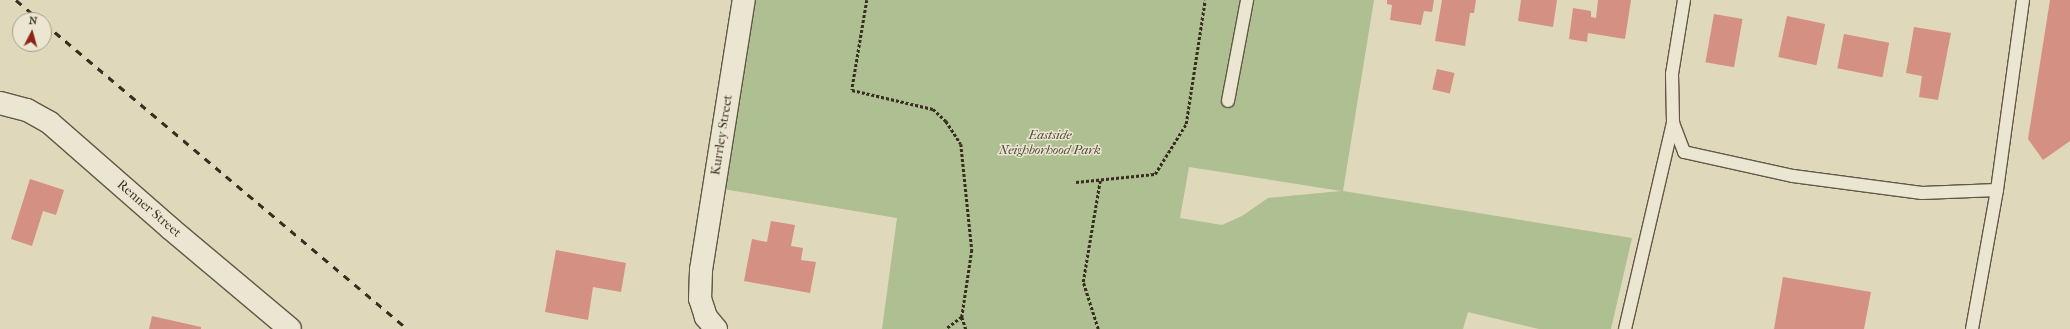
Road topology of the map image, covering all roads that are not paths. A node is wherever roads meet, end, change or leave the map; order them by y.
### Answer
1 (744, 0) edge
2 (1247, 0) edge
3 (1684, 0) edge
4 (2023, 0) edge
5 (1228, 102) dead end
6 (0, 103) edge
7 (1673, 123) junction
8 (1997, 190) junction
9 (290, 329) edge
10 (716, 329) edge
11 (1625, 329) edge
12 (1972, 329) edge

1 - 10 street, Kurrley Street
2 - 5 lane
3 - 7 lane
4 - 8 lane
6 - 9 street, Renner Street
7 - 8 lane
7 - 11 lane
8 - 12 lane

